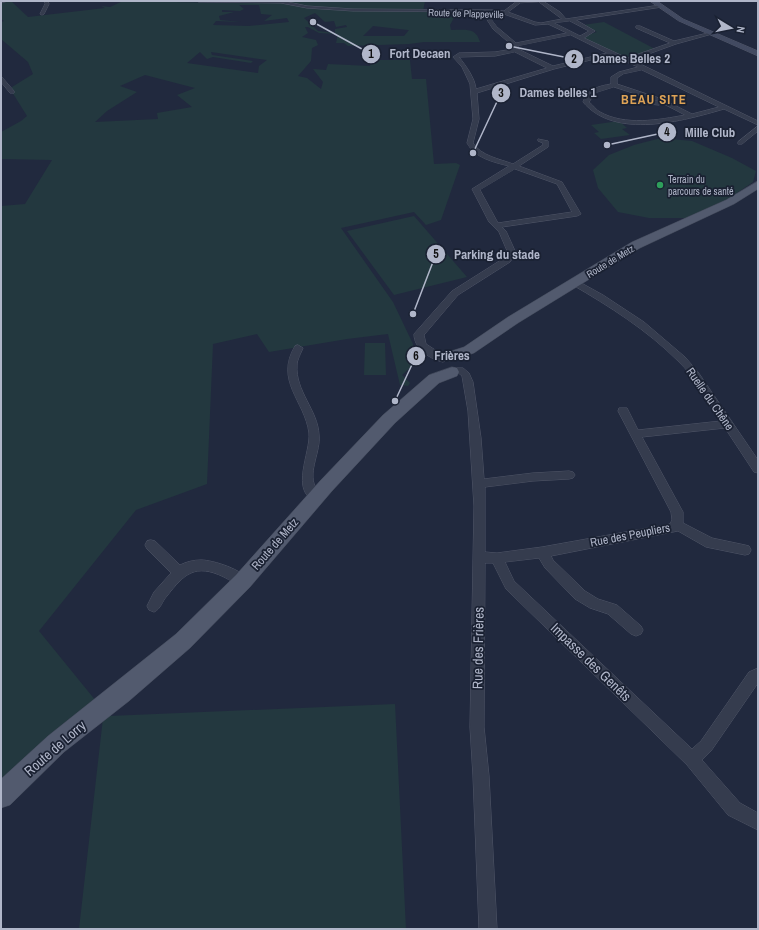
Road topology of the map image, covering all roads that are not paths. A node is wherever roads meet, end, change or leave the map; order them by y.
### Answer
1 (6, 1) edge
2 (46, 1) edge
3 (154, 1) edge
4 (164, 1) edge
5 (200, 1) edge
6 (539, 1) edge
7 (654, 1) edge
8 (1, 2) edge
9 (660, 4) edge
10 (609, 8) dead end
11 (483, 11) junction
12 (618, 12) junction
13 (504, 13) junction
14 (42, 14) dead end
15 (567, 20) junction
16 (548, 23) junction
17 (541, 24) junction
18 (638, 27) dead end
19 (544, 29) dead end
20 (550, 33) dead end
21 (710, 33) junction
22 (570, 34) junction
23 (555, 36) junction
24 (579, 38) junction
25 (674, 43) junction
26 (515, 47) junction
27 (612, 54) junction
28 (758, 54) edge
29 (628, 60) junction
30 (552, 68) junction
31 (642, 68) junction
32 (654, 73) junction
33 (671, 75) dead end
34 (1, 78) edge
35 (686, 80) dead end
36 (675, 83) junction
37 (614, 85) junction
38 (686, 88) junction
39 (473, 89) junction
40 (701, 89) dead end
41 (12, 92) dead end
42 (717, 95) dead end
43 (706, 98) junction
44 (630, 101) dead end
45 (666, 103) junction
46 (724, 107) junction
47 (692, 116) junction
48 (758, 123) edge
49 (758, 128) edge
50 (540, 140) dead end
51 (740, 143) dead end
52 (514, 166) junction
53 (758, 184) edge
54 (497, 225) junction
55 (574, 282) junction
56 (298, 348) dead end
57 (449, 367) junction
58 (623, 411) dead end
59 (723, 425) dead end
60 (635, 434) junction
61 (758, 469) edge
62 (569, 475) dead end
63 (478, 483) junction
64 (316, 496) junction
65 (677, 525) junction
66 (151, 545) dead end
67 (745, 550) dead end
68 (542, 552) junction
69 (480, 557) junction
70 (497, 558) junction
71 (179, 573) junction
72 (243, 580) junction
73 (154, 606) dead end
74 (636, 630) dead end
75 (758, 674) edge
76 (110, 702) joint
77 (692, 760) junction
78 (1, 796) edge
79 (758, 822) edge
80 (488, 929) edge

1 - 8 street
2 - 14 street
3 - 4 street
5 - 11 street, Route de Plappeville
6 - 13 street
6 - 15 street
7 - 9 street
9 - 12 street, Route de Plappeville
9 - 21 street
10 - 12 street
11 - 13 street, Route de Plappeville
11 - 26 street
12 - 15 street, Route de Plappeville
13 - 17 street, Route de Plappeville
15 - 16 street, Route de Plappeville
15 - 24 street
16 - 17 street, Route de Plappeville
16 - 22 street
17 - 19 street
18 - 25 street
20 - 23 street
21 - 25 street
21 - 28 street
22 - 23 street
22 - 24 street
23 - 26 street
24 - 27 street
25 - 29 street
26 - 30 street
26 - 39 street
27 - 29 street
27 - 30 street
29 - 31 street
30 - 39 street
31 - 32 street
31 - 37 street
32 - 33 street
32 - 36 street
34 - 41 street
35 - 36 street
36 - 38 street
37 - 45 street
37 - 47 street
38 - 40 street
38 - 43 street
39 - 52 street
42 - 43 street
43 - 46 street
44 - 45 street
45 - 47 street
46 - 47 street
46 - 48 street
49 - 51 street
50 - 52 street
52 - 54 street
52 - 54 street
53 - 55 main road, Route de Metz
54 - 57 street
55 - 57 main road, Route de Metz
55 - 61 street, Ruelle du Chêne
56 - 64 street
57 - 63 street, Rue des Frières
57 - 64 main road, Route de Metz
58 - 60 street, Rue des Peupliers
59 - 60 street
60 - 65 street, Rue des Peupliers
62 - 63 street
63 - 69 street, Rue des Frières
64 - 72 main road, Route de Metz
65 - 67 street
65 - 68 street, Rue des Peupliers
66 - 71 street
68 - 70 street, Rue des Peupliers
68 - 74 street
69 - 70 street, Rue des Peupliers
69 - 80 street, Rue des Frières
70 - 77 street, Impasse des Genêts
71 - 72 street
71 - 73 street
72 - 76 main road, Route de Metz
75 - 77 street
76 - 78 main road, Route de Lorry
77 - 79 street, Impasse des Genêts

